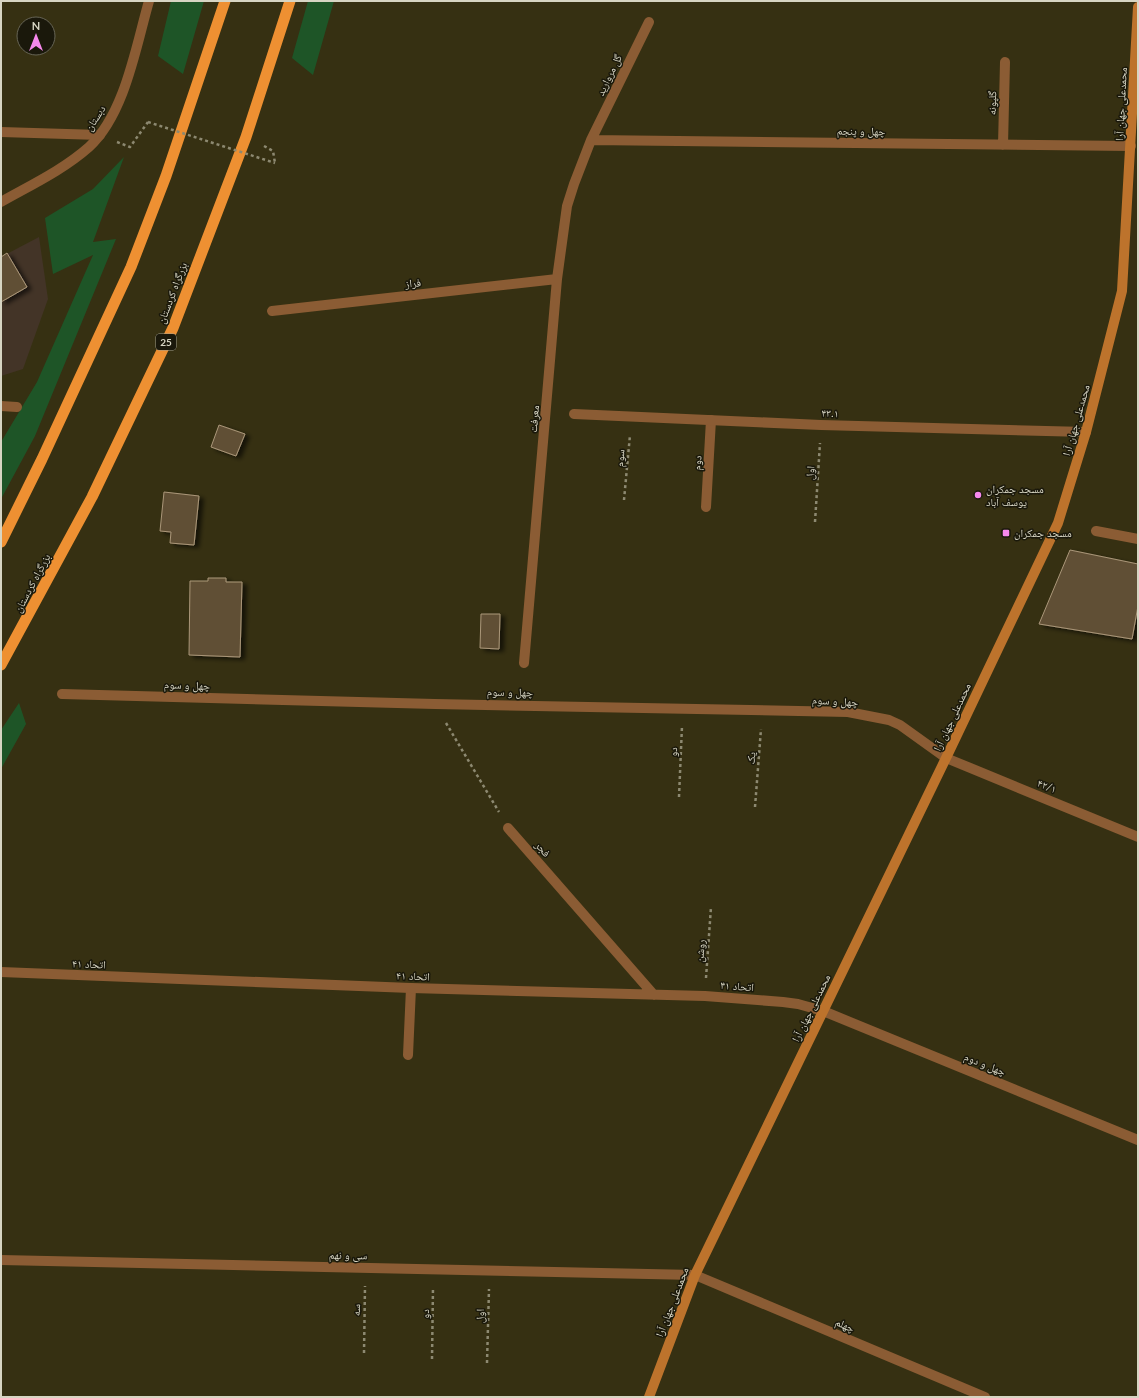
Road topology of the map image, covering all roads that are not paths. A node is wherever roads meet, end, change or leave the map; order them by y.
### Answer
1 (149, 1) edge
2 (225, 1) edge
3 (290, 1) edge
4 (1138, 7) edge
5 (649, 22) dead end
6 (1005, 62) dead end
7 (1, 132) edge
8 (100, 135) junction
9 (591, 140) junction
10 (1003, 145) junction
11 (1131, 146) junction
12 (1, 202) edge
13 (557, 279) junction
14 (272, 311) dead end
15 (1, 406) edge
16 (17, 407) dead end
17 (574, 414) dead end
18 (712, 420) junction
19 (1086, 432) junction
20 (706, 507) dead end
21 (1096, 531) dead end
22 (1138, 539) edge
23 (1, 542) edge
24 (524, 663) dead end
25 (1, 666) edge
26 (62, 694) dead end
27 (946, 758) junction
28 (508, 828) road end
29 (1138, 837) edge
30 (1, 972) edge
31 (411, 988) junction
32 (654, 995) junction
33 (823, 1011) junction
34 (408, 1055) dead end
35 (1138, 1140) edge
36 (1, 1260) edge
37 (695, 1275) junction
38 (649, 1397) edge
39 (985, 1397) edge

1 - 8 street, دبستان
2 - 23 highway
3 - 25 highway, بزرگراه کردستان / 25
4 - 11 main road, محمدعلی جهان آرا
5 - 9 street, گل مروارید
6 - 10 street, گلپونه
7 - 8 street
8 - 12 street, دبستان
9 - 10 street, چهل و پنجم
9 - 13 street, معرفت
10 - 11 street, چهل و پنجم
11 - 19 main road, محمدعلی جهان آرا
13 - 14 street, فراز
13 - 24 street, معرفت
15 - 16 street
17 - 18 street, ۴۳.۱
18 - 19 street, ۴۳.۱
18 - 20 street, دوم
19 - 27 main road, محمدعلی جهان آرا
21 - 22 street
26 - 27 street, چهل و سوم
27 - 29 street, ۴۲/۱
27 - 33 main road, محمدعلی جهان آرا
28 - 32 street, فجر
30 - 31 street, اتحاد ۴۱
31 - 32 street, اتحاد ۴۱
31 - 34 street
32 - 33 street, اتحاد ۴۱
33 - 35 street, چهل و دوم
33 - 37 main road, محمدعلی جهان آرا
36 - 37 street, سی و نهم
37 - 38 main road, محمدعلی جهان آرا
37 - 39 street, چهلم

